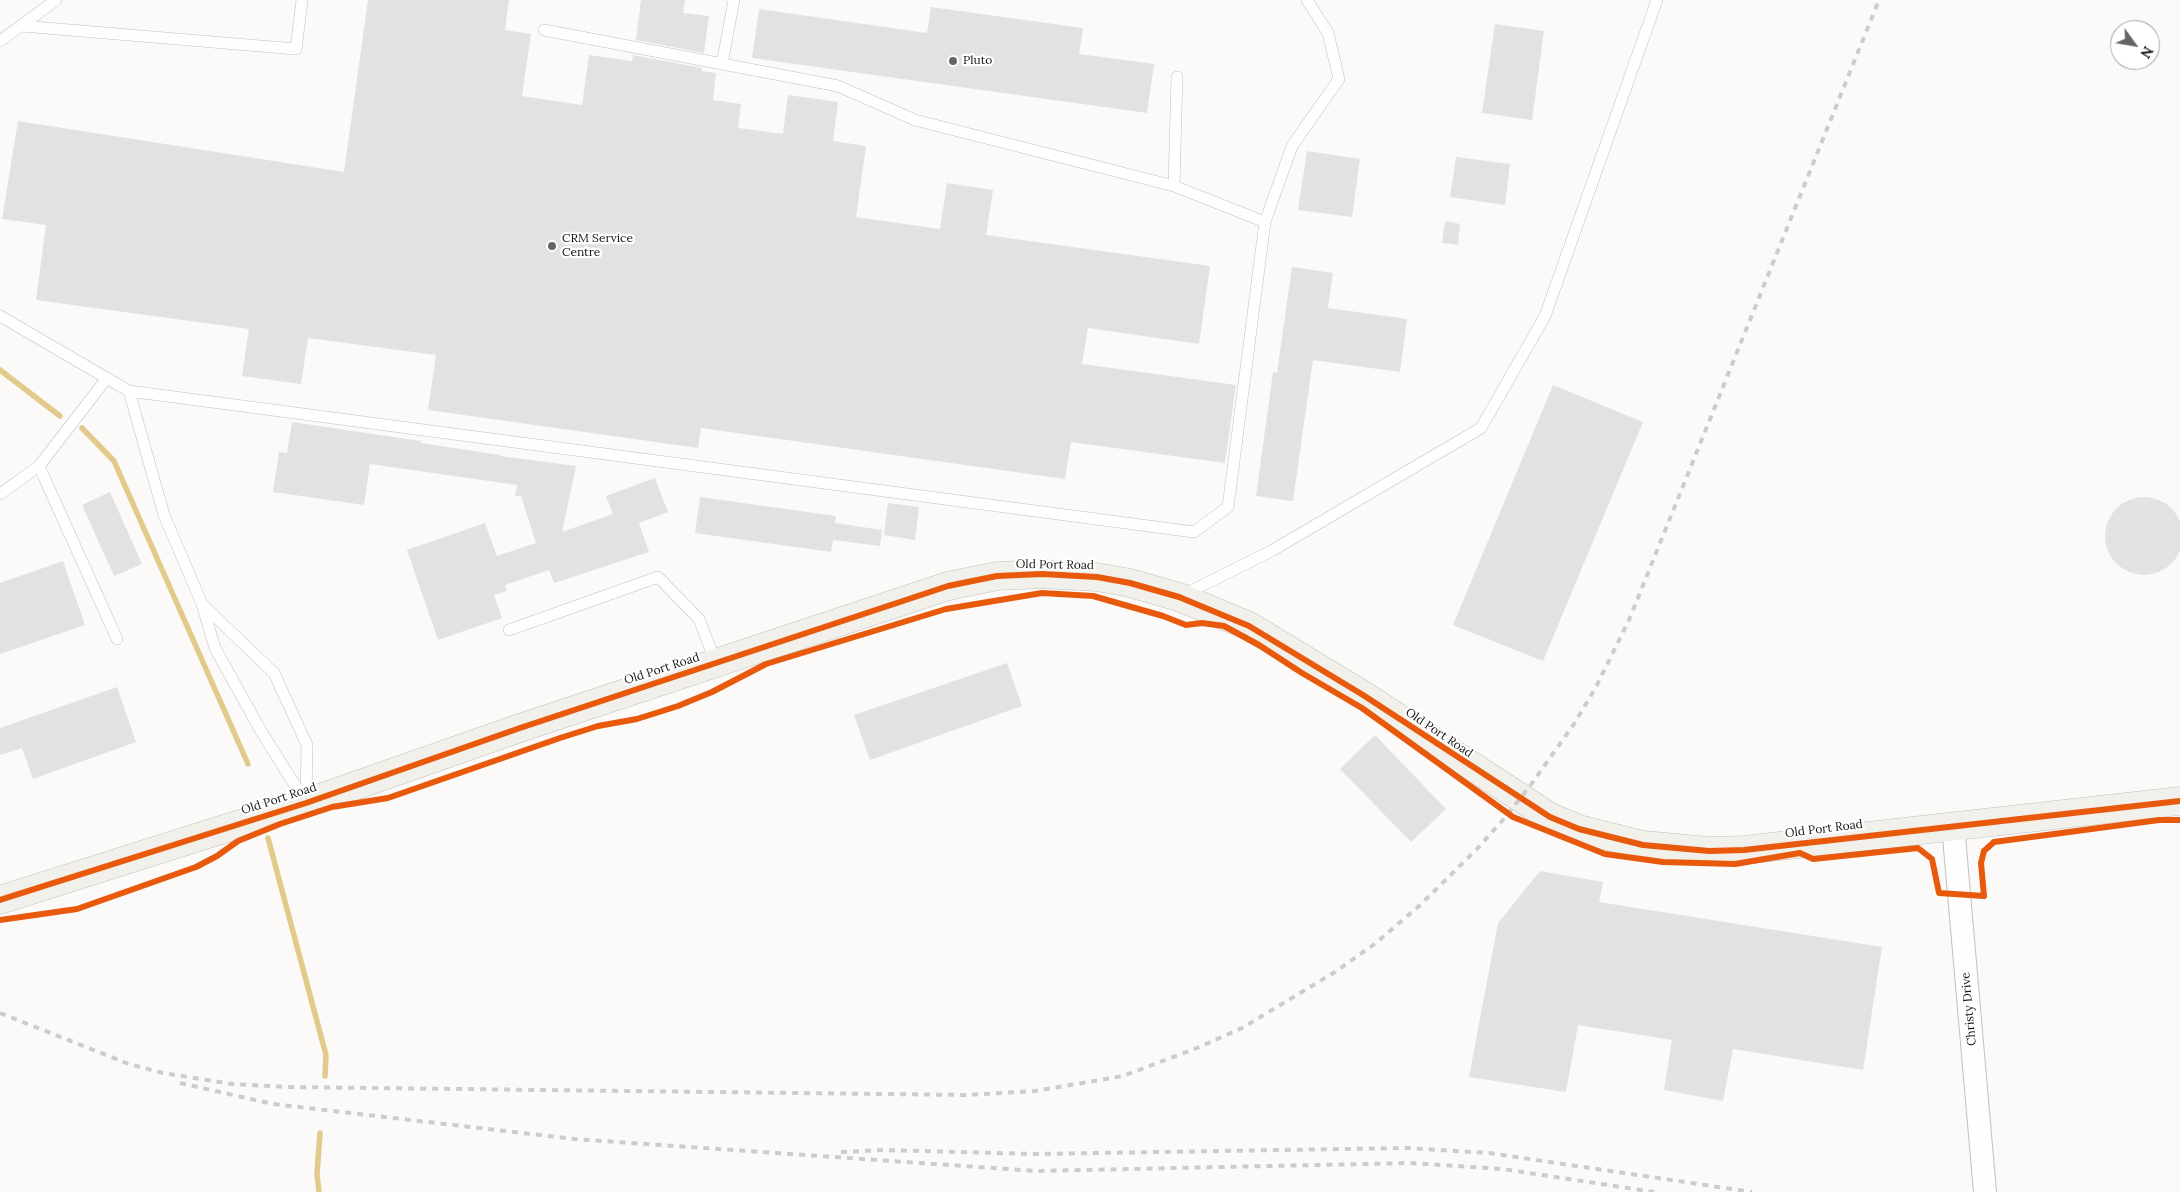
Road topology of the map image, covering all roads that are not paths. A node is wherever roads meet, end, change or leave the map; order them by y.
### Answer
1 (56, 0) edge
2 (302, 0) edge
3 (734, 0) edge
4 (1307, 0) edge
5 (1657, 0) edge
6 (22, 26) junction
7 (544, 30) dead end
8 (0, 41) edge
9 (722, 64) junction
10 (1177, 77) dead end
11 (1174, 186) junction
12 (1265, 222) junction
13 (0, 316) edge
14 (107, 378) junction
15 (129, 390) junction
16 (39, 466) junction
17 (0, 494) edge
18 (1179, 597) junction
19 (202, 604) junction
20 (509, 630) dead end
21 (117, 639) dead end
22 (716, 663) junction
23 (2180, 800) edge
24 (306, 803) junction
25 (1953, 825) junction
26 (0, 900) edge
27 (1986, 1192) edge

1 - 6 lane
2 - 6 lane
3 - 9 lane
4 - 12 lane
5 - 18 lane
6 - 8 lane
7 - 9 lane
9 - 11 lane
10 - 11 lane
11 - 12 lane
12 - 15 lane
13 - 14 lane
14 - 15 lane
14 - 16 lane
15 - 19 lane
16 - 17 lane
16 - 21 lane
18 - 22 street, Old Port Road
18 - 25 street, Old Port Road
19 - 24 lane
19 - 24 lane
20 - 22 lane
22 - 24 street, Old Port Road
23 - 25 street, Old Port Road
24 - 26 street, Old Port Road
25 - 27 street, Christy Drive

